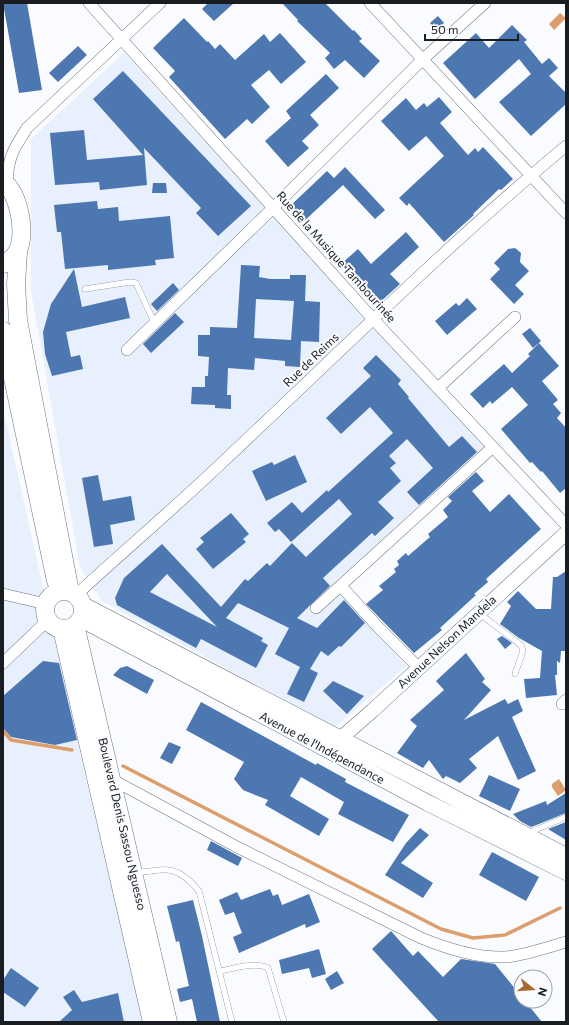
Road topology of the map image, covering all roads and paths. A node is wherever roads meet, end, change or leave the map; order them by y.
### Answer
1 (89, 3) edge
2 (160, 3) edge
3 (370, 3) edge
4 (485, 3) edge
5 (122, 38) junction
6 (422, 60) junction
7 (566, 146) edge
8 (532, 175) junction
9 (5, 183) edge
10 (274, 207) junction
11 (566, 213) edge
12 (18, 252) junction
13 (3, 264) edge
14 (85, 289) dead end
15 (515, 317) dead end
16 (373, 319) junction
17 (154, 322) junction
18 (3, 331) edge
19 (126, 350) dead end
20 (438, 388) junction
21 (493, 447) junction
22 (566, 525) edge
23 (566, 532) edge
24 (341, 586) junction
25 (3, 594) edge
26 (316, 608) dead end
27 (66, 609) junction
28 (478, 612) junction
29 (3, 663) edge
30 (419, 668) junction
31 (515, 674) dead end
32 (339, 739) junction
33 (328, 750) junction
34 (113, 780) junction
35 (566, 817) edge
36 (525, 834) junction
37 (562, 864) edge
38 (126, 875) junction
39 (566, 880) edge
40 (566, 942) edge
41 (220, 971) junction
42 (152, 1022) edge
43 (168, 1022) edge
44 (232, 1022) edge
45 (284, 1022) edge

1 - 5 street, Rue de la Musique Tambourinée
2 - 5 street
3 - 6 street
4 - 6 street
5 - 9 street
5 - 10 street, Rue de la Musique Tambourinée
6 - 8 street
6 - 10 street
7 - 8 street, Rue de Reims
8 - 11 street
8 - 16 street, Rue de Reims
9 - 12 main road
10 - 16 street, Rue de la Musique Tambourinée
10 - 17 street
12 - 13 main road
12 - 27 main road
14 - 17 lane
15 - 20 street
16 - 20 street, Rue de la Musique Tambourinée
16 - 27 street, Rue de Reims
17 - 19 street
18 - 27 main road
20 - 21 street, Rue de la Musique Tambourinée
21 - 22 street, Rue de la Musique Tambourinée
21 - 24 street
23 - 28 street, Avenue Nelson Mandela
24 - 26 street
24 - 30 street
25 - 27 street
27 - 29 street, Rue de Reims
27 - 32 main road, Avenue de l'Indépendance
27 - 33 main road, Avenue de l'Indépendance
27 - 34 main road, Boulevard Denis Sassou Nguesso
27 - 38 main road, Boulevard Denis Sassou Nguesso
28 - 30 street, Avenue Nelson Mandela
28 - 31 lane
30 - 32 street, Avenue Nelson Mandela
32 - 33 street, Avenue Nelson Mandela
32 - 36 main road, Avenue de l'Indépendance
33 - 37 main road, Avenue de l'Indépendance
34 - 38 main road, Boulevard Denis Sassou Nguesso
34 - 40 street
35 - 36 lane
36 - 37 main road, Avenue de l'Indépendance
37 - 39 street
38 - 41 lane
38 - 42 main road, Boulevard Denis Sassou Nguesso
38 - 43 main road, Boulevard Denis Sassou Nguesso
41 - 44 lane
41 - 45 lane

